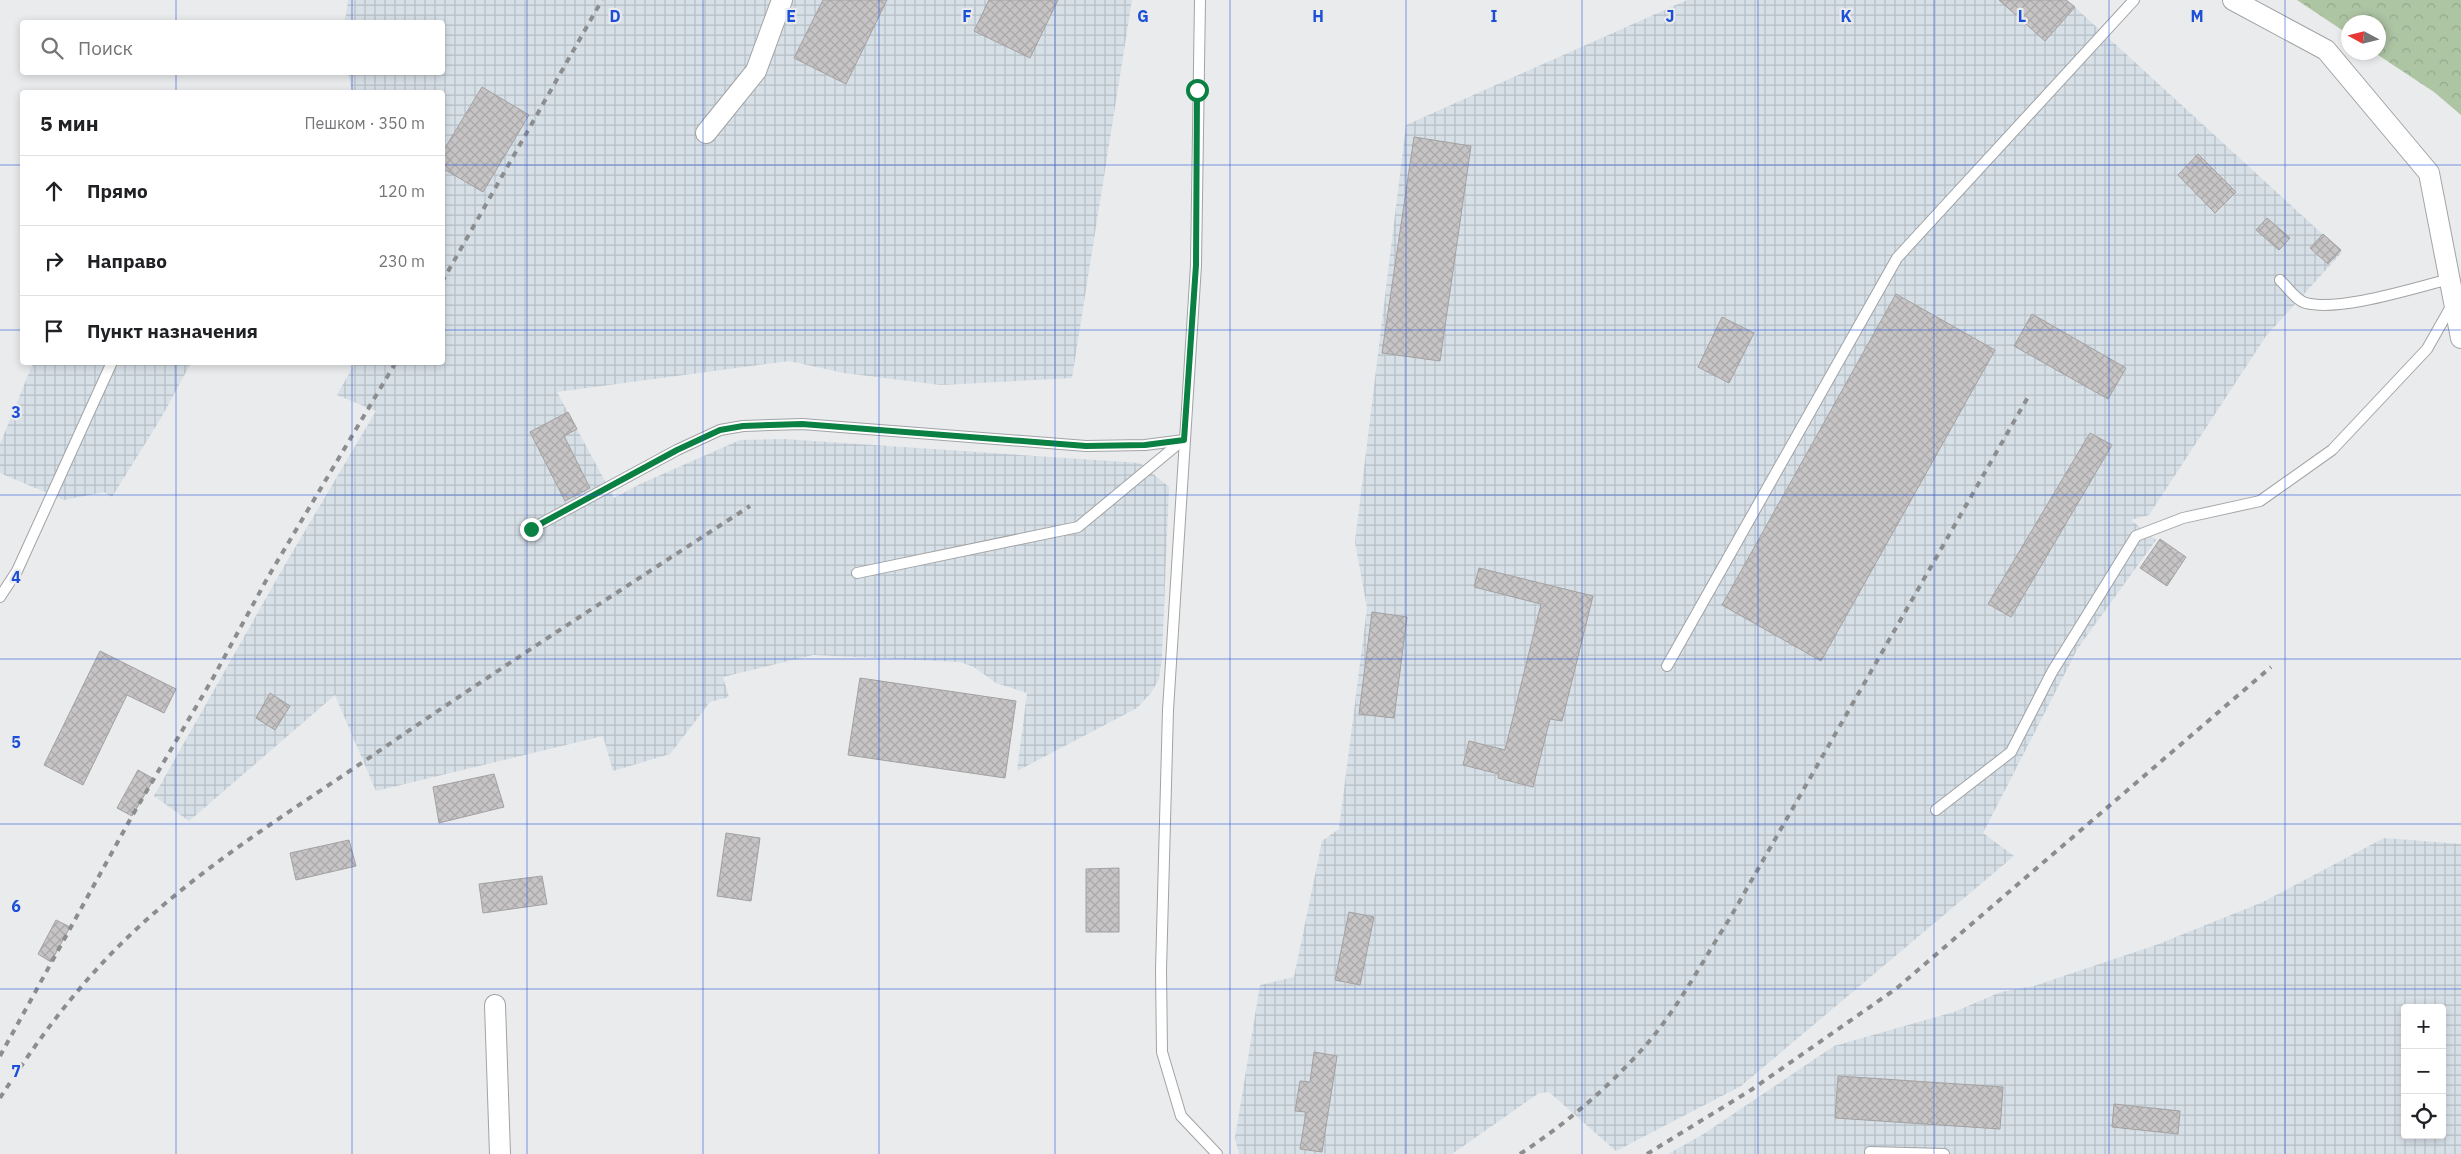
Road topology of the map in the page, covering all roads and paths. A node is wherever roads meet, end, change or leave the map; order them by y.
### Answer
1 (782, 0) edge
2 (1200, 0) edge
3 (2134, 0) edge
4 (2233, 0) edge
5 (706, 133) dead end
6 (2450, 279) junction
7 (2280, 280) dead end
8 (2454, 302) junction
9 (2461, 338) edge
10 (111, 365) edge
11 (1184, 440) junction
12 (531, 529) dead end
13 (857, 572) dead end
14 (0, 597) edge
15 (1667, 666) dead end
16 (1936, 810) dead end
17 (495, 1004) dead end
18 (1870, 1152) dead end
19 (500, 1154) edge
20 (1217, 1154) edge
21 (1944, 1154) edge

1 - 5 street
2 - 11 lane
3 - 15 lane
4 - 6 street
6 - 7 lane
6 - 8 street
8 - 9 street
8 - 16 lane
10 - 14 lane
11 - 12 lane
11 - 13 lane
11 - 20 lane
17 - 19 street
18 - 21 lane

